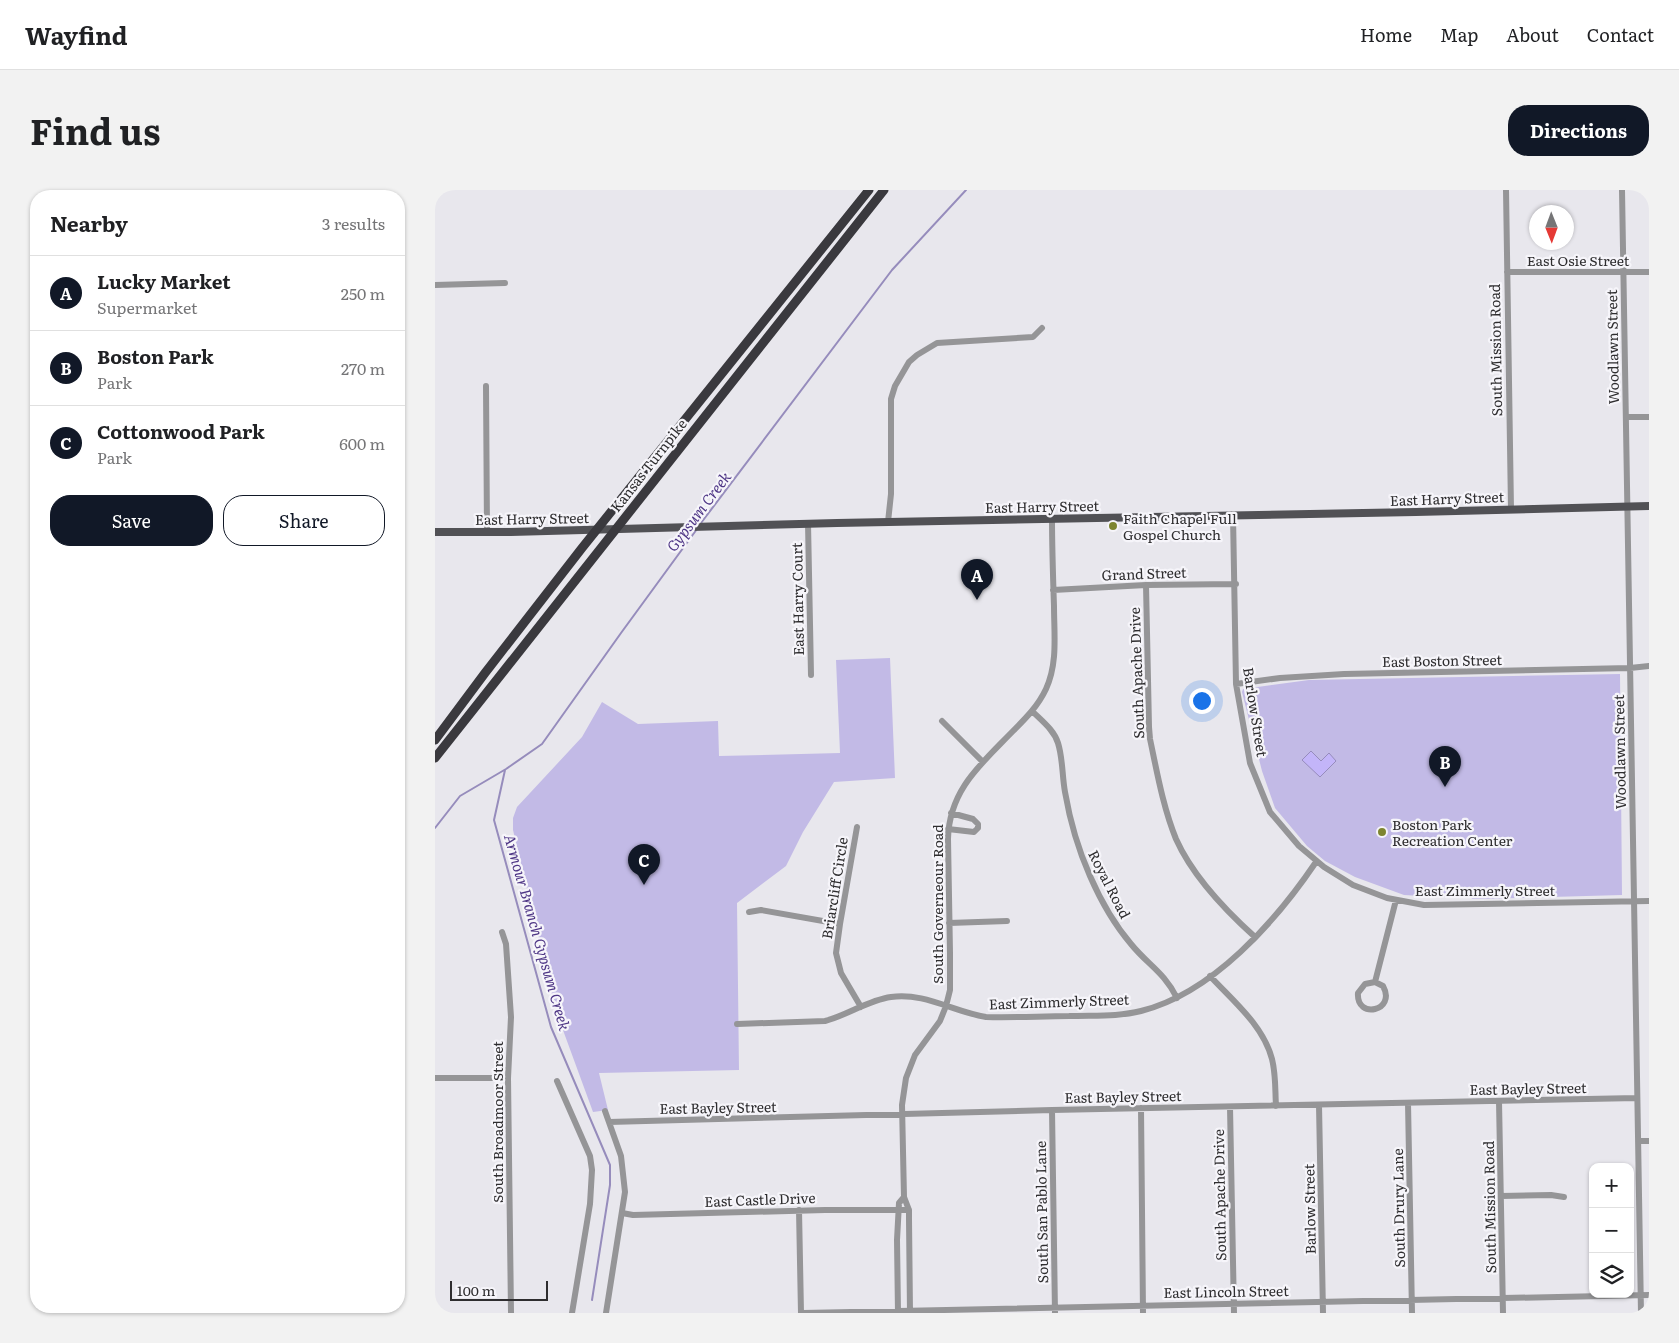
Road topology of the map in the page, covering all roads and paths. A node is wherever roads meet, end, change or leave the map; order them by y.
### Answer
1 (869, 190) edge
2 (884, 190) edge
3 (1506, 190) edge
4 (1622, 190) edge
5 (1507, 272) junction
6 (1623, 272) junction
7 (1649, 272) edge
8 (505, 283) dead end
9 (435, 285) edge
10 (1043, 328) dead end
11 (486, 386) dead end
12 (1626, 417) junction
13 (1649, 417) edge
14 (1627, 506) junction
15 (1649, 506) edge
16 (1511, 509) junction
17 (1233, 514) junction
18 (1052, 518) junction
19 (888, 522) junction
20 (808, 524) junction
21 (435, 532) edge
22 (487, 532) junction
23 (1235, 584) junction
24 (1146, 585) junction
25 (1053, 590) junction
26 (1649, 666) edge
27 (1630, 668) junction
28 (811, 675) dead end
29 (1236, 684) junction
30 (1032, 711) junction
31 (942, 721) dead end
32 (435, 740) edge
33 (435, 758) edge
34 (983, 762) junction
35 (951, 814) junction
36 (857, 827) dead end
37 (948, 829) junction
38 (1316, 862) junction
39 (1396, 900) junction
40 (1649, 901) edge
41 (1634, 902) junction
42 (749, 912) dead end
43 (1007, 921) dead end
44 (949, 923) junction
45 (840, 924) junction
46 (502, 932) dead end
47 (1255, 937) junction
48 (1210, 976) junction
49 (1375, 982) junction
50 (1177, 998) junction
51 (946, 1006) junction
52 (861, 1007) junction
53 (737, 1024) dead end
54 (435, 1078) edge
55 (508, 1078) junction
56 (557, 1082) dead end
57 (1637, 1098) junction
58 (1499, 1101) junction
59 (1408, 1103) junction
60 (1319, 1105) junction
61 (1230, 1106) junction
62 (1276, 1106) junction
63 (1141, 1108) junction
64 (1052, 1110) junction
65 (605, 1111) dead end
66 (902, 1113) junction
67 (609, 1122) junction
68 (1649, 1141) edge
69 (1638, 1142) junction
70 (1501, 1196) junction
71 (904, 1197) junction
72 (1564, 1197) dead end
73 (799, 1210) junction
74 (899, 1210) junction
75 (909, 1210) junction
76 (622, 1214) junction
77 (1641, 1295) junction
78 (1649, 1295) edge
79 (1502, 1298) junction
80 (1411, 1300) junction
81 (1323, 1302) junction
82 (1233, 1304) junction
83 (1143, 1309) edge
84 (1055, 1310) edge
85 (898, 1312) edge
86 (910, 1312) edge
87 (511, 1313) edge
88 (573, 1313) edge
89 (606, 1313) edge
90 (802, 1313) edge
91 (1234, 1313) edge
92 (1323, 1313) edge
93 (1412, 1313) edge
94 (1503, 1313) edge
95 (1641, 1313) edge

1 - 32 highway, Kansas Turnpike
2 - 33 highway, Kansas Turnpike
3 - 5 street, South Mission Road
4 - 6 street, Woodlawn Street
5 - 6 street, East Osie Street
5 - 16 street, South Mission Road
6 - 7 street, East Osie Street
6 - 12 street, Woodlawn Street
8 - 9 street
10 - 19 street
11 - 22 street
12 - 13 street
12 - 14 street, Woodlawn Street
14 - 15 main road, East Harry Street
14 - 16 main road, East Harry Street
14 - 27 street, Woodlawn Street
16 - 17 main road, East Harry Street
17 - 18 main road, East Harry Street
17 - 23 street, Barlow Street
18 - 19 main road, East Harry Street
18 - 25 street, South Governeour Road
19 - 20 main road, East Harry Street
20 - 22 main road, East Harry Street
20 - 28 street, East Harry Court
21 - 22 main road, East Harry Street
23 - 24 street, Grand Street
23 - 29 street, Barlow Street
24 - 25 street, Grand Street
24 - 47 street, South Apache Drive
25 - 30 street, South Governeour Road
26 - 27 street, East Boston Street
27 - 29 street, East Boston Street
27 - 41 street, Woodlawn Street
29 - 38 street, Barlow Street
30 - 34 street, South Governeour Road
30 - 50 street, Royal Road
31 - 34 street
34 - 35 street, South Governeour Road
35 - 37 street, South Governeour Road
35 - 37 street
36 - 45 street, Briarcliff Circle
37 - 44 street, South Governeour Road
38 - 39 street, East Zimmerly Street
38 - 47 street, East Zimmerly Street
39 - 41 street, East Zimmerly Street
39 - 49 street
40 - 41 street, East Zimmerly Street
41 - 57 street, Woodlawn Street
42 - 45 street
43 - 44 street
44 - 51 street, South Governeour Road
45 - 52 street, Briarcliff Circle
46 - 55 street, South Broadmoor Street
47 - 48 street, East Zimmerly Street
48 - 50 street, East Zimmerly Street
48 - 62 street
49 - 49 street
50 - 51 street, East Zimmerly Street
51 - 52 street, East Zimmerly Street
51 - 66 street, South Governeour Road
52 - 53 street, East Zimmerly Street
54 - 55 street
55 - 87 street, South Broadmoor Street
56 - 88 street
57 - 58 street, East Bayley Street
57 - 69 street, Woodlawn Street
58 - 59 street, East Bayley Street
58 - 70 street, South Mission Road
59 - 60 street, East Bayley Street
59 - 80 street, South Drury Lane
60 - 62 street, East Bayley Street
60 - 81 street, Barlow Street
61 - 62 street, East Bayley Street
61 - 63 street, East Bayley Street
61 - 82 street, South Apache Drive
63 - 64 street, East Bayley Street
63 - 83 street
64 - 66 street, East Bayley Street
64 - 84 street, South San Pablo Lane
65 - 67 street
66 - 67 street, East Bayley Street
66 - 71 street, South Governeour Road
67 - 76 street
68 - 69 street
69 - 77 street, Woodlawn Street
70 - 72 street
70 - 79 street, South Mission Road
71 - 74 street
71 - 75 street, South Governeour Road
73 - 74 street, East Castle Drive
73 - 76 street, East Castle Drive
73 - 90 street
74 - 75 street, East Castle Drive
74 - 85 street
75 - 86 street, South Governeour Road
76 - 89 street
77 - 78 street, East Lincoln Street
77 - 79 street, East Lincoln Street
77 - 95 street, Woodlawn Street
79 - 80 street, East Lincoln Street
79 - 94 street, South Mission Road
80 - 81 street, East Lincoln Street
80 - 93 street, South Drury Lane
81 - 82 street, East Lincoln Street
81 - 92 street, Barlow Street
82 - 83 street, East Lincoln Street
82 - 91 street, South Apache Drive
83 - 84 street, East Lincoln Street
84 - 86 street, East Lincoln Street
85 - 86 street, East Lincoln Street
85 - 90 street, East Lincoln Street

